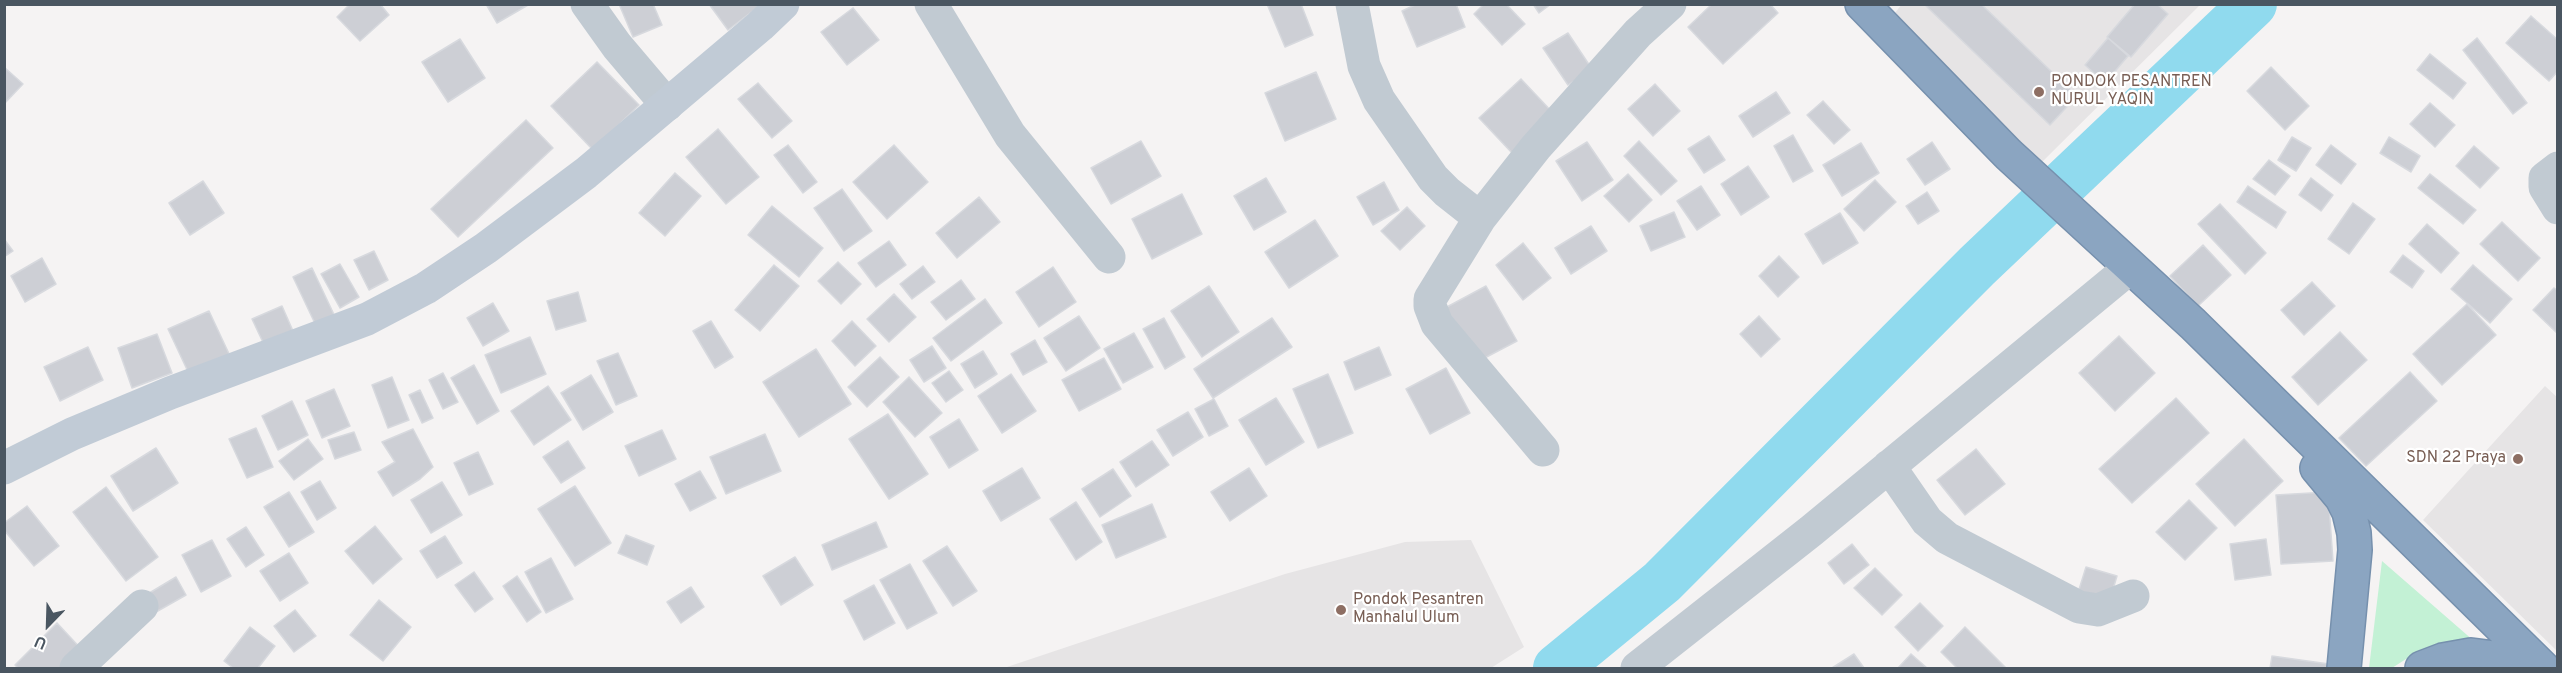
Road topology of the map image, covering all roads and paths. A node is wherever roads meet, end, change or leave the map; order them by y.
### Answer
1 (587, 4) edge
2 (783, 4) edge
3 (931, 4) edge
4 (1352, 4) edge
5 (1670, 4) edge
6 (1844, 4) edge
7 (1862, 4) edge
8 (667, 105) junction
9 (2004, 159) junction
10 (2558, 168) edge
11 (2558, 208) edge
12 (1480, 218) junction
13 (2082, 230) junction
14 (1109, 257) dead end
15 (2120, 276) junction
16 (1543, 450) dead end
17 (1889, 466) junction
18 (4, 468) edge
19 (2133, 596) dead end
20 (142, 606) dead end
21 (76, 669) edge
22 (1637, 669) edge
23 (2344, 669) edge
24 (2422, 669) edge
25 (2541, 669) edge

1 - 8 street
2 - 8 street
3 - 14 street
4 - 12 street
5 - 12 street
6 - 9 highway
7 - 9 highway
8 - 18 street
9 - 13 highway
10 - 11 street
12 - 16 street
13 - 15 highway
13 - 25 highway
15 - 17 street
15 - 23 highway
17 - 19 street
17 - 22 street
20 - 21 street
24 - 25 highway

